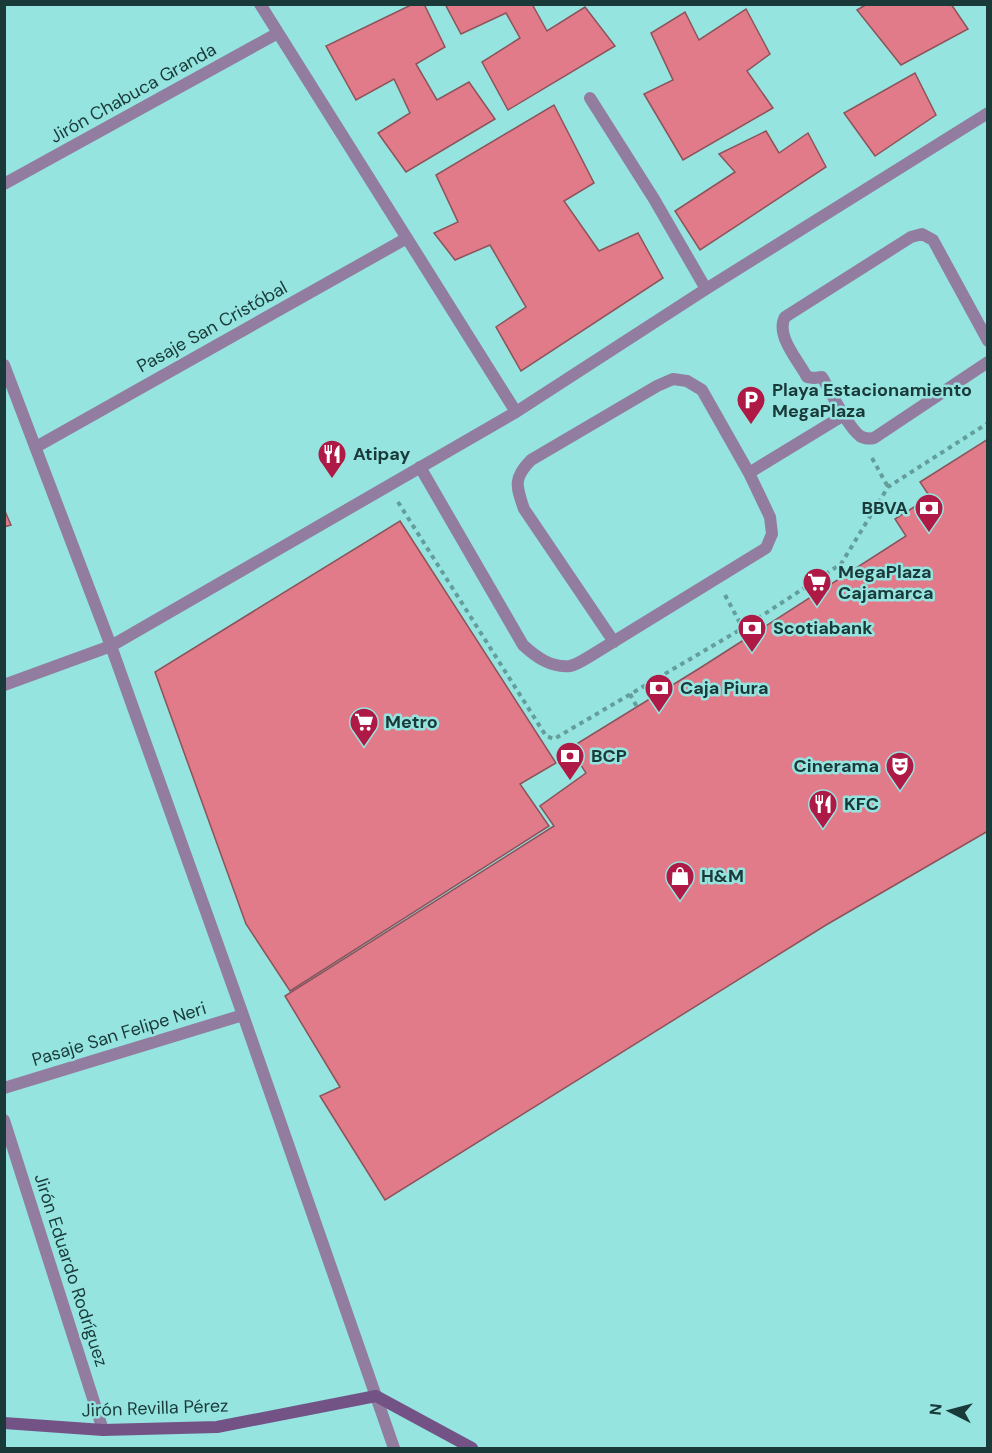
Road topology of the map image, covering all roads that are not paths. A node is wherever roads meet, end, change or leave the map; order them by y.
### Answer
1 (260, 4) edge
2 (278, 33) junction
3 (590, 98) dead end
4 (987, 113) edge
5 (4, 184) edge
6 (407, 238) junction
7 (706, 289) junction
8 (987, 341) edge
9 (987, 362) edge
10 (5, 366) edge
11 (516, 412) junction
12 (844, 415) junction
13 (36, 447) junction
14 (420, 467) junction
15 (748, 473) junction
16 (614, 642) junction
17 (111, 646) junction
18 (4, 685) edge
19 (243, 1015) junction
20 (4, 1088) edge
21 (4, 1120) edge
22 (376, 1396) junction
23 (4, 1423) edge
24 (103, 1430) junction
25 (390, 1447) edge
26 (472, 1449) edge

1 - 2 street
2 - 5 street, Jirón Chabuca Granda
2 - 6 street
3 - 7 street
4 - 7 street
6 - 11 street
6 - 13 street, Pasaje San Cristóbal
7 - 11 street
8 - 12 street
9 - 12 street
10 - 13 street
11 - 14 street
12 - 15 street
13 - 17 street
14 - 16 street
14 - 17 street
15 - 16 street
15 - 16 street
17 - 18 street
17 - 19 street
19 - 20 street, Pasaje San Felipe Neri
19 - 22 street
21 - 24 street, Jirón Eduardo Rodríguez
22 - 24 street, Jirón Revilla Pérez
22 - 25 street
22 - 26 street
23 - 24 street, Jirón Revilla Pérez

